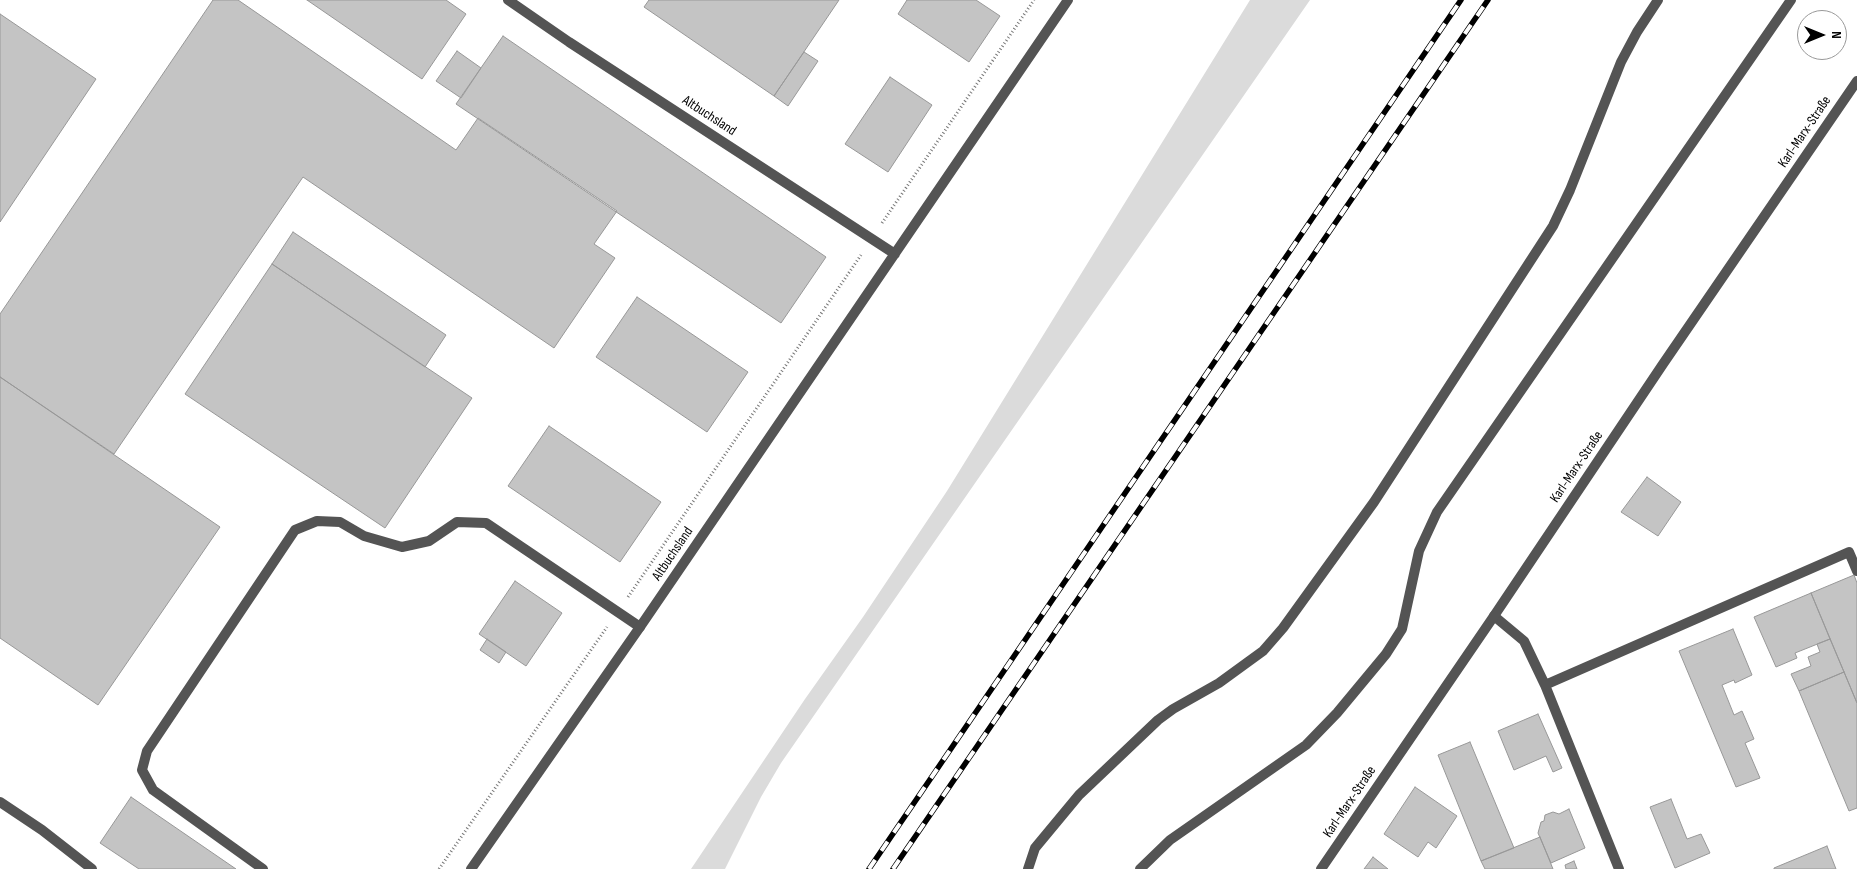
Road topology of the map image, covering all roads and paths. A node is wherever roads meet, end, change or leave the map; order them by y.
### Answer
1 (508, 0) edge
2 (1034, 0) edge
3 (1068, 0) edge
4 (1658, 0) edge
5 (1791, 0) edge
6 (1857, 81) edge
7 (872, 238) junction
8 (895, 254) junction
9 (1857, 571) edge
10 (618, 612) junction
11 (1494, 616) junction
12 (640, 626) junction
13 (1545, 685) junction
14 (0, 802) edge
15 (92, 869) edge
16 (263, 869) edge
17 (439, 869) edge
18 (471, 869) edge
19 (1028, 869) edge
20 (1140, 869) edge
21 (1321, 869) edge
22 (1619, 869) edge

1 - 7 street, Altbuchsland
2 - 7 path
3 - 8 street, Altbuchsland
4 - 19 street
5 - 20 street
6 - 11 street, Karl-Marx-Straße
7 - 8 street, Altbuchsland
7 - 10 path
8 - 12 street, Altbuchsland
9 - 13 street
10 - 12 street
10 - 16 street
10 - 17 path
11 - 13 street
11 - 21 street, Karl-Marx-Straße
12 - 18 street, Altbuchsland
13 - 22 street
14 - 15 street

